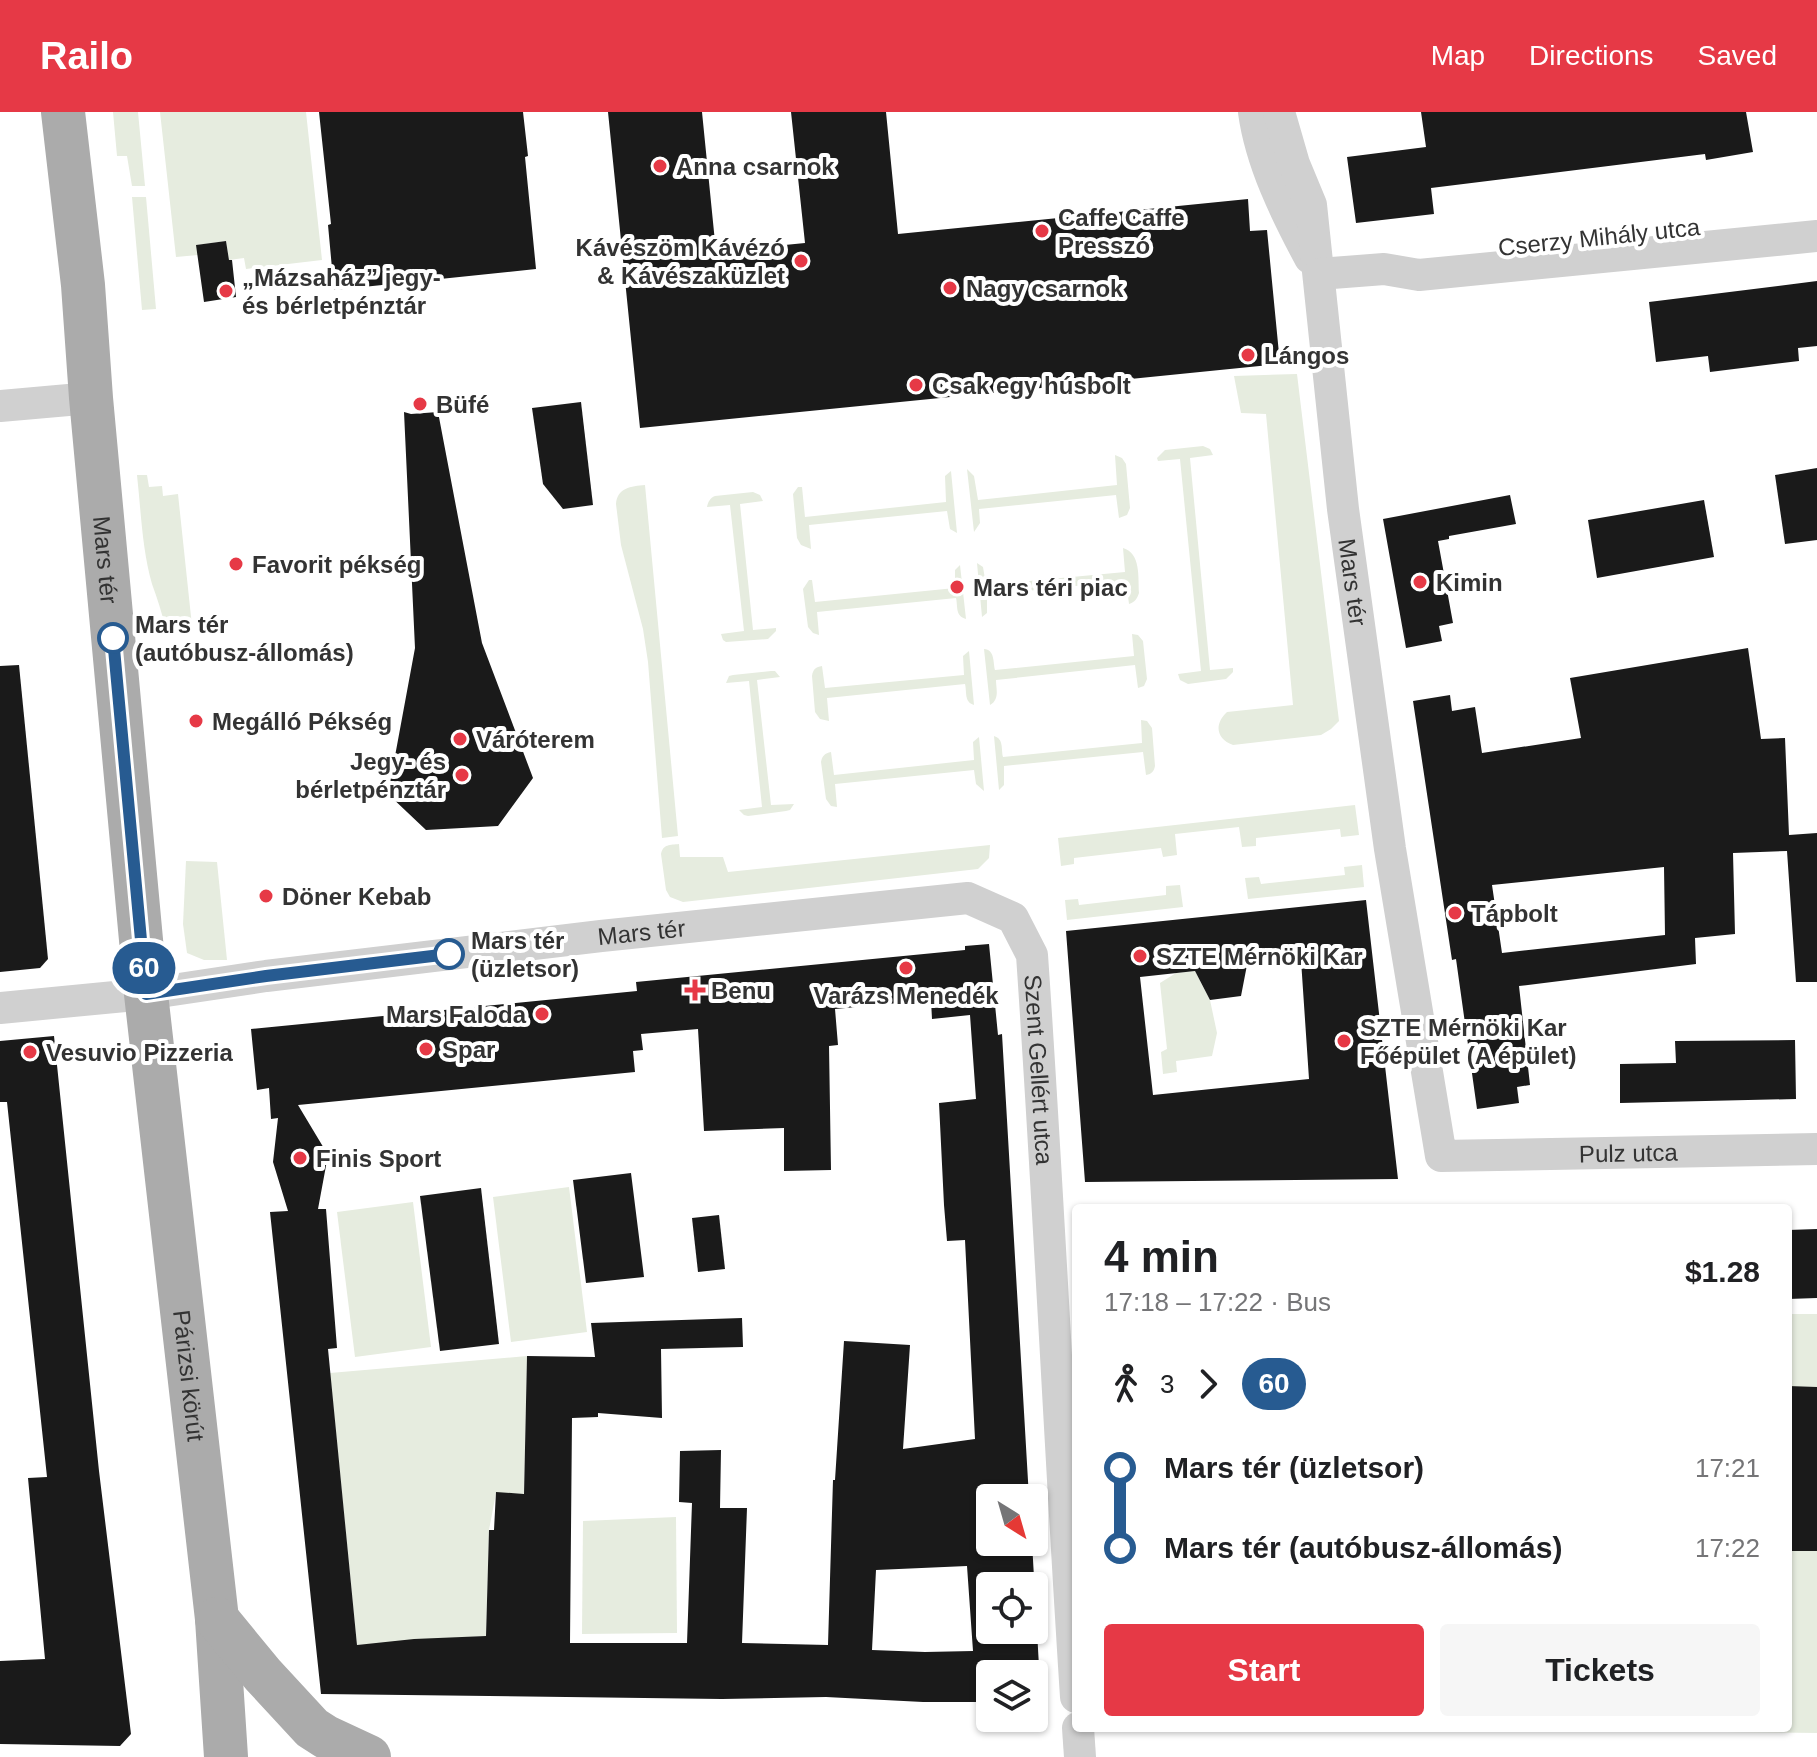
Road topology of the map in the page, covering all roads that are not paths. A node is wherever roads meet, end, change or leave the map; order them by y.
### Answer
1 (63, 112) edge
2 (1254, 112) edge
3 (1279, 112) edge
4 (1817, 215) edge
5 (1817, 236) edge
6 (1384, 269) junction
7 (1319, 274) junction
8 (91, 398) junction
9 (0, 406) edge
10 (1013, 918) joint
11 (146, 994) junction
12 (0, 1008) edge
13 (1817, 1149) edge
14 (1441, 1156) joint
15 (217, 1619) junction
16 (1072, 1633) edge
17 (1078, 1732) edge
18 (226, 1757) edge
19 (369, 1757) edge
20 (1080, 1757) edge

1 - 8 main road, Mars tér
2 - 7 street, Mars tér
3 - 7 street, Mars tér
4 - 6 street, Cserzy Mihály utca
5 - 6 street, Cserzy Mihály utca
6 - 7 street, Cserzy Mihály utca
7 - 14 street, Mars tér
8 - 9 street
8 - 11 main road, Mars tér
10 - 11 street, Mars tér
10 - 16 street, Szent Gellért utca
11 - 12 street
11 - 15 main road, Párizsi körút
13 - 14 street, Pulz utca
15 - 18 main road, Párizsi körút
15 - 19 main road
17 - 20 street

